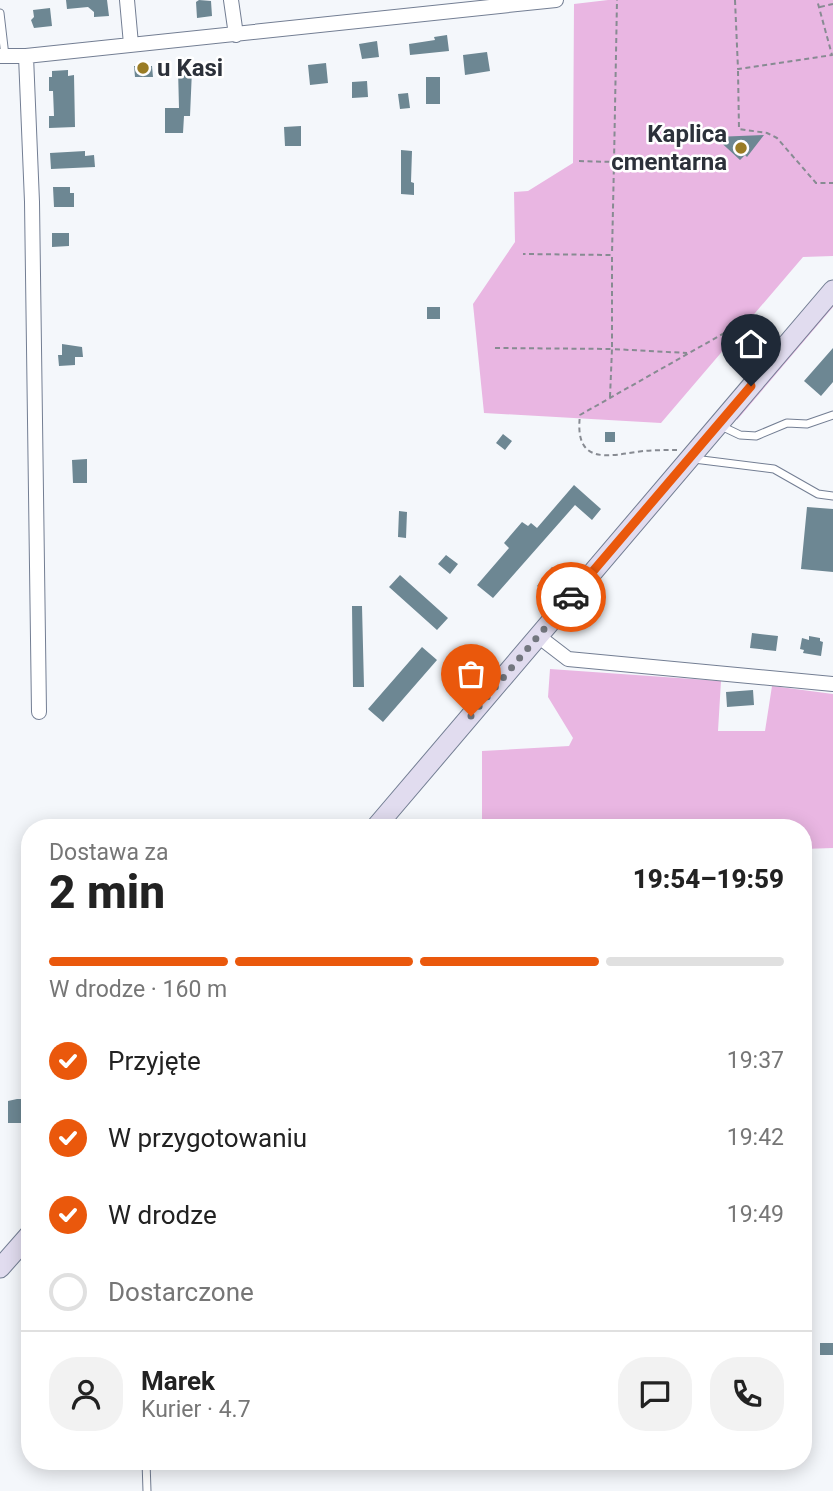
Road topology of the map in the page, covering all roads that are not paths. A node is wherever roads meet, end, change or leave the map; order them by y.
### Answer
1 (127, 0) edge
2 (231, 0) edge
3 (556, 0) edge
4 (0, 13) edge
5 (236, 35) junction
6 (131, 44) junction
7 (3, 56) edge
8 (26, 56) junction
9 (833, 290) edge
10 (833, 415) edge
11 (719, 425) junction
12 (692, 456) junction
13 (833, 496) edge
14 (538, 636) junction
15 (833, 684) edge
16 (39, 712) dead end
17 (383, 819) edge
18 (21, 1244) edge
19 (0, 1268) edge
20 (146, 1470) edge
21 (147, 1491) edge

1 - 6 street
2 - 5 street
3 - 5 street
4 - 7 lane
5 - 6 street
6 - 8 street
7 - 8 street
8 - 16 street
9 - 11 main road
10 - 11 lane
11 - 12 main road
12 - 13 lane
12 - 14 main road
14 - 15 street
14 - 17 main road
18 - 19 main road
20 - 21 lane

